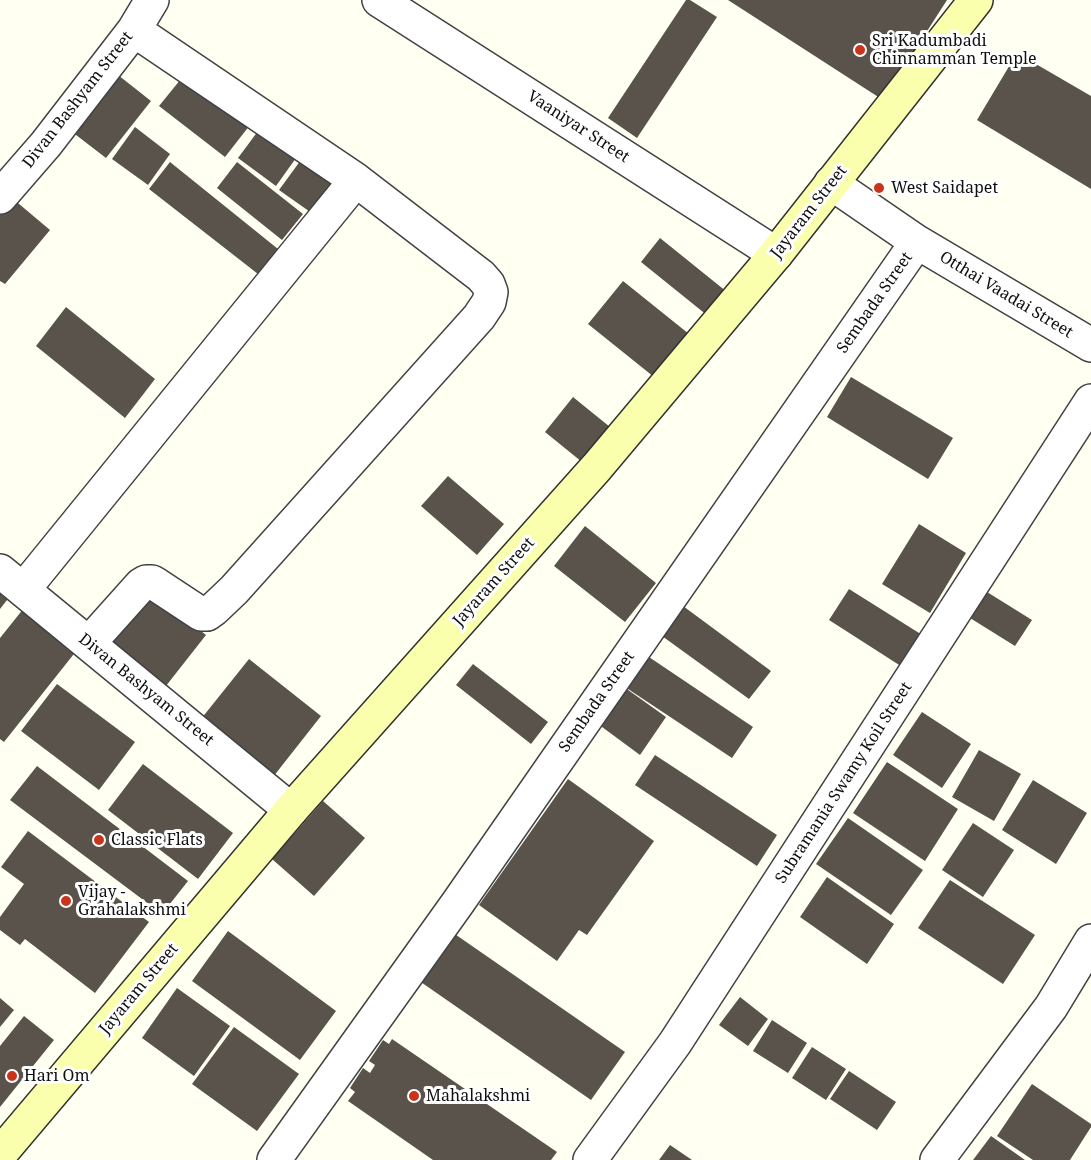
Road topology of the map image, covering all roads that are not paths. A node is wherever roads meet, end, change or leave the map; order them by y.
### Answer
1 (152, 0) edge
2 (379, 0) edge
3 (976, 0) edge
4 (134, 30) junction
5 (356, 180) junction
6 (831, 183) junction
7 (0, 197) edge
8 (917, 242) junction
9 (776, 254) junction
10 (1091, 345) edge
11 (1091, 401) edge
12 (12, 580) edge
13 (89, 643) junction
14 (291, 810) junction
15 (1091, 941) edge
16 (0, 1154) edge
17 (274, 1160) edge
18 (590, 1160) edge
19 (937, 1160) edge

1 - 4 street, Divan Bashyam Street
2 - 9 street, Vaaniyar Street
3 - 6 main road, Jayaram Street
4 - 5 street
4 - 7 street, Divan Bashyam Street
5 - 12 street
5 - 13 street
6 - 8 street, Otthai Vaadai Street
6 - 9 main road, Jayaram Street
8 - 10 street, Otthai Vaadai Street
8 - 17 street, Sembada Street
9 - 14 main road, Jayaram Street
11 - 18 street, Subramania Swamy Koil Street
12 - 13 street, Divan Bashyam Street
13 - 14 street, Divan Bashyam Street
14 - 16 main road, Jayaram Street
15 - 19 street

